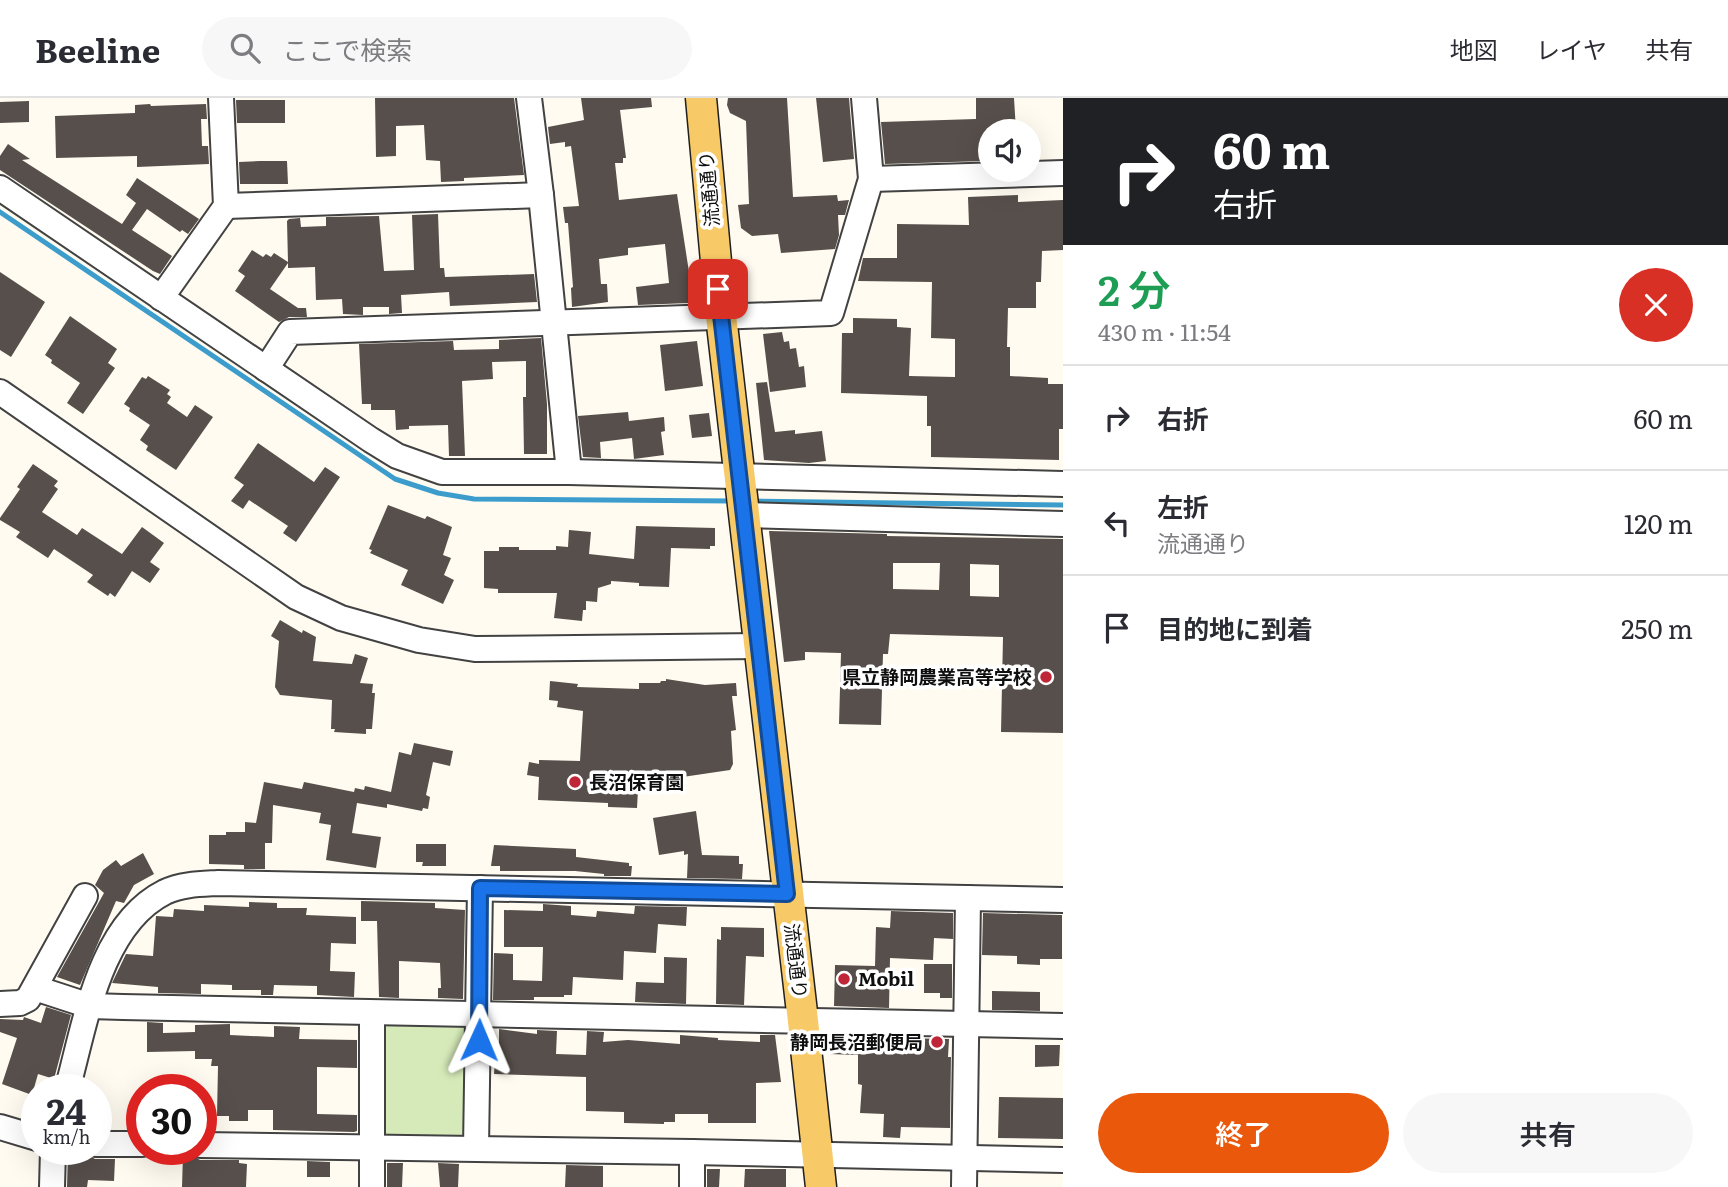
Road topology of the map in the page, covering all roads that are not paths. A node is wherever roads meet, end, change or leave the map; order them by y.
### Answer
1 (221, 98) edge
2 (529, 98) edge
3 (701, 98) edge
4 (864, 98) edge
5 (1063, 173) edge
6 (871, 179) junction
7 (0, 188) edge
8 (541, 195) junction
9 (226, 206) junction
10 (161, 298) junction
11 (721, 316) junction
12 (553, 323) junction
13 (265, 369) junction
14 (0, 392) edge
15 (569, 472) junction
16 (1063, 484) edge
17 (741, 493) junction
18 (1063, 524) edge
19 (758, 646) junction
20 (480, 888) junction
21 (787, 894) junction
22 (85, 896) dead end
23 (968, 898) junction
24 (1063, 900) edge
25 (35, 988) junction
26 (0, 1004) edge
27 (90, 1006) junction
28 (372, 1013) junction
29 (480, 1013) junction
30 (803, 1021) junction
31 (968, 1025) junction
32 (1063, 1026) edge
33 (71, 1074) edge
34 (0, 1127) edge
35 (21, 1133) edge
36 (217, 1145) edge
37 (373, 1147) junction
38 (476, 1148) junction
39 (692, 1152) junction
40 (817, 1155) junction
41 (965, 1157) junction
42 (1063, 1160) edge
43 (53, 1165) edge
44 (52, 1187) edge
45 (372, 1187) edge
46 (692, 1187) edge
47 (821, 1187) edge
48 (964, 1187) edge

1 - 9 street
2 - 8 street
3 - 11 main road, 流通通り
4 - 6 street
5 - 6 street
6 - 11 street
7 - 10 street
8 - 9 street
8 - 12 street
9 - 10 street
10 - 13 street
11 - 12 street
11 - 17 main road, 流通通り
12 - 13 street
12 - 15 street
13 - 15 street
14 - 19 street
15 - 17 street
16 - 17 street
17 - 18 street
17 - 19 main road, 流通通り
19 - 21 main road, 流通通り
20 - 21 street
20 - 27 street
20 - 29 street
21 - 23 street
21 - 30 main road, 流通通り
22 - 25 street
23 - 24 street
23 - 31 street
25 - 26 street
25 - 27 street
27 - 28 street
27 - 33 street
28 - 29 street
28 - 37 street
29 - 30 street
29 - 38 street
30 - 31 street
30 - 40 main road, 流通通り
31 - 32 street
31 - 41 street
34 - 35 street
36 - 37 street
37 - 38 street
37 - 45 street
38 - 39 street
39 - 40 street
39 - 46 street
40 - 41 street
40 - 47 main road, 流通通り
41 - 42 street
41 - 48 street
43 - 44 street

